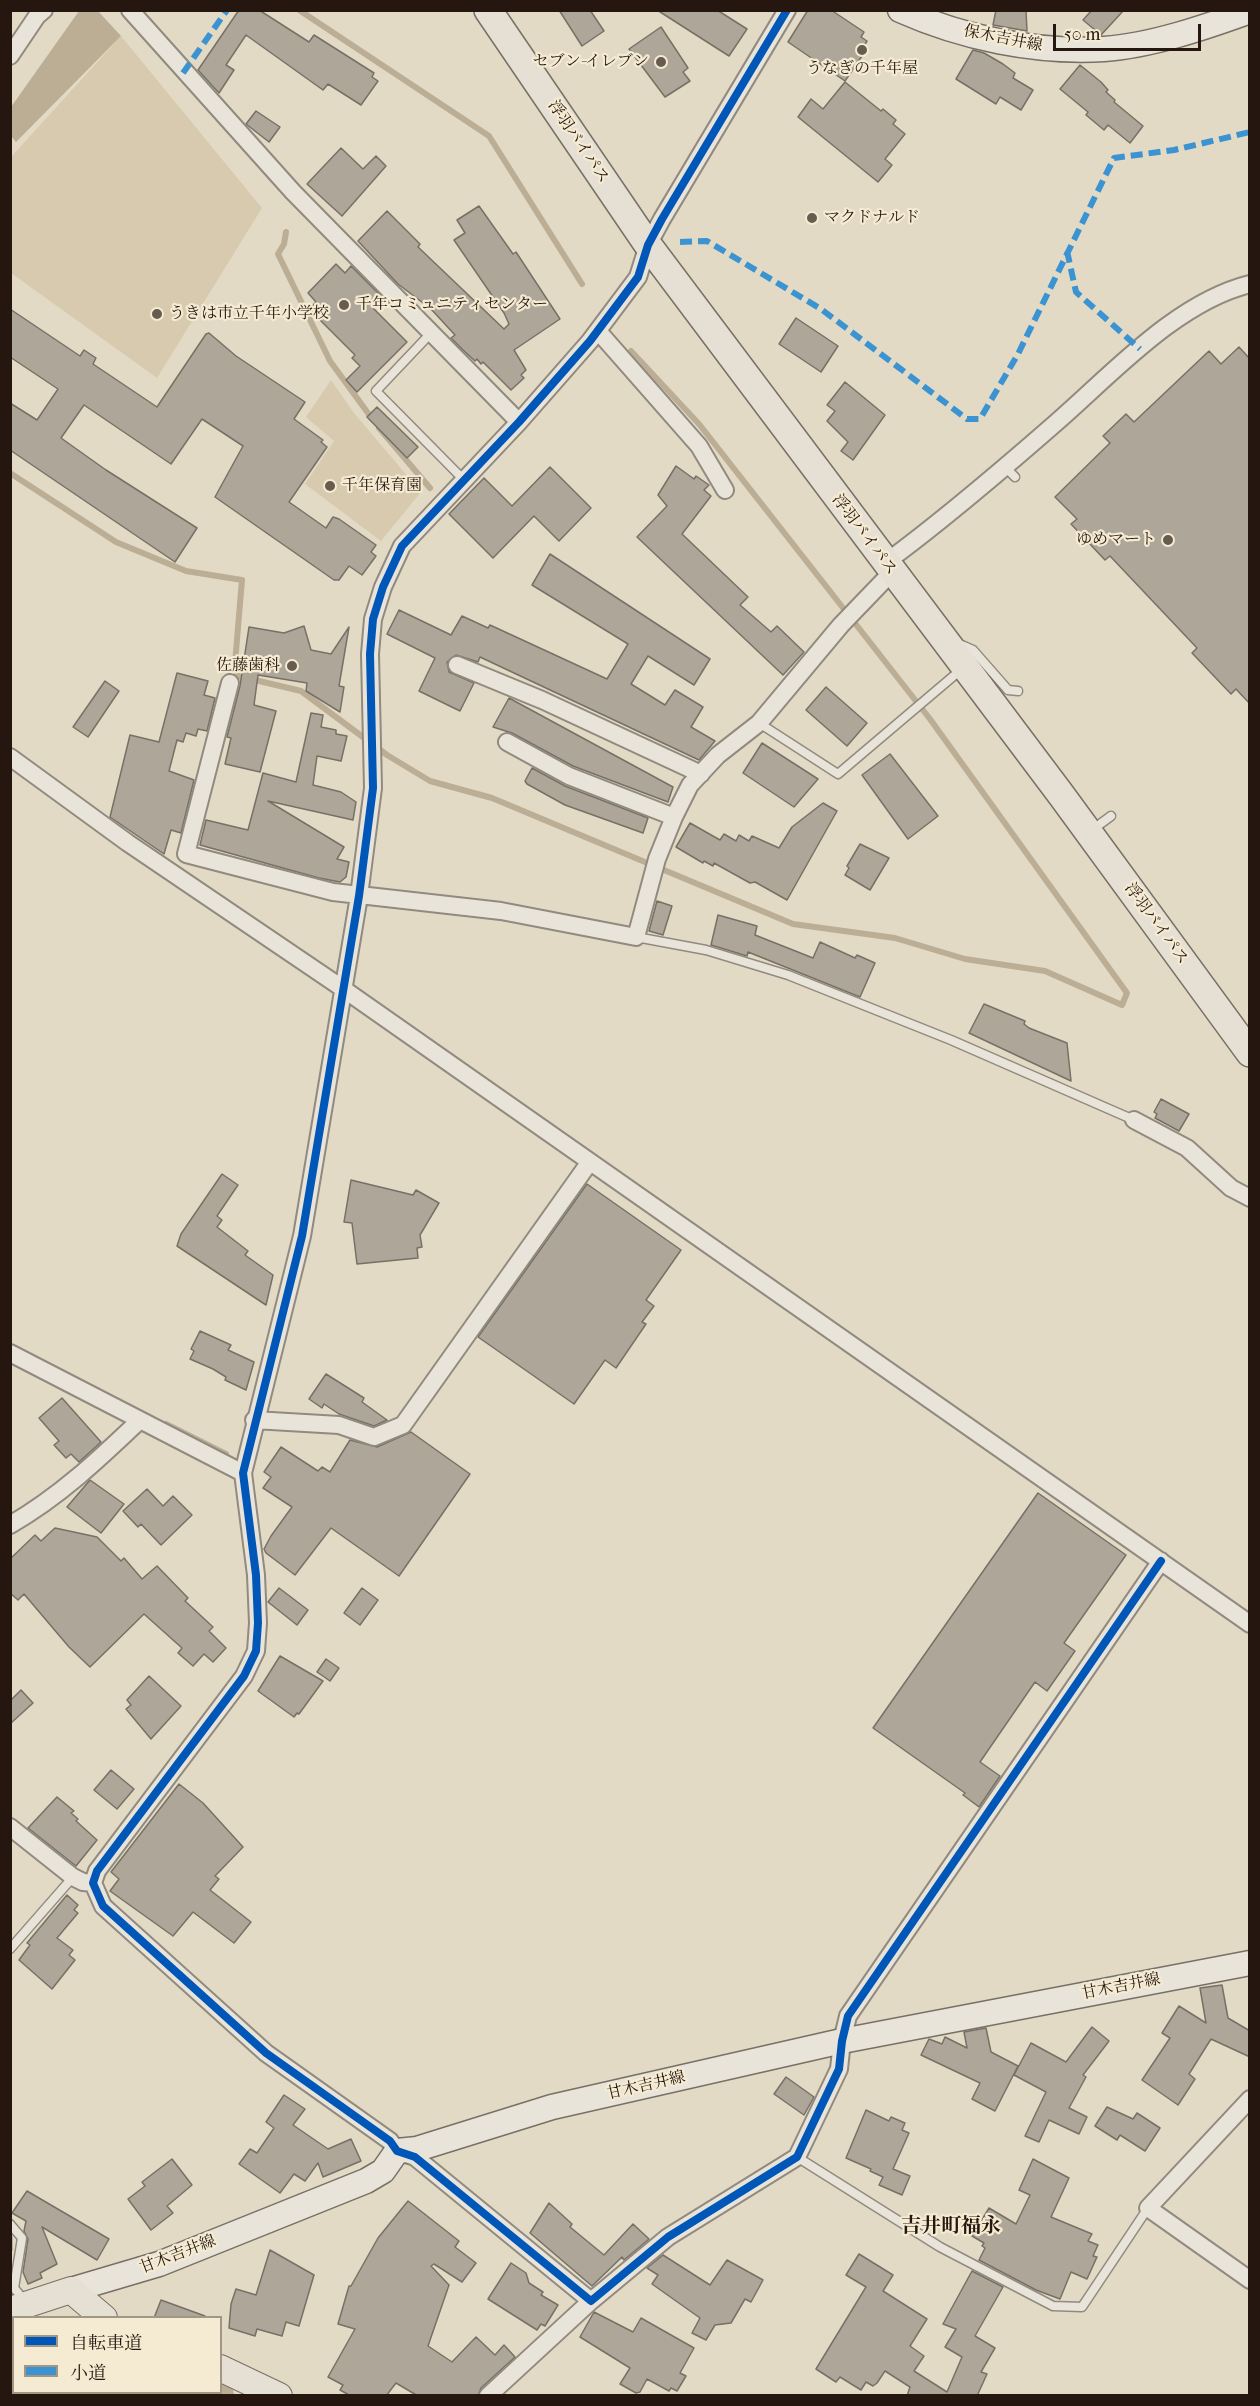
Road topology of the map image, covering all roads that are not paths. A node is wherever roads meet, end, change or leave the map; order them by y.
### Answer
1 (130, 10) edge
2 (488, 10) edge
3 (787, 10) edge
4 (900, 10) edge
5 (1250, 11) edge
6 (36, 12) edge
7 (10, 56) edge
8 (648, 245) junction
9 (1250, 284) edge
10 (598, 331) junction
11 (431, 333) junction
12 (519, 422) junction
13 (464, 480) junction
14 (725, 490) dead end
15 (889, 568) junction
16 (942, 638) junction
17 (457, 665) dead end
18 (965, 667) junction
19 (230, 683) dead end
20 (1018, 691) dead end
21 (759, 723) junction
22 (507, 742) dead end
23 (10, 757) edge
24 (701, 774) junction
25 (1111, 816) dead end
26 (674, 817) junction
27 (1088, 832) junction
28 (359, 896) junction
29 (636, 937) junction
30 (342, 988) junction
31 (1250, 1053) edge
32 (1134, 1120) joint
33 (589, 1162) junction
34 (1250, 1198) edge
35 (10, 1353) edge
36 (254, 1420) junction
37 (139, 1421) junction
38 (243, 1473) junction
39 (10, 1525) edge
40 (1161, 1562) junction
41 (1250, 1624) edge
42 (10, 1827) edge
43 (73, 1877) junction
44 (93, 1883) junction
45 (10, 1949) edge
46 (1250, 1963) edge
47 (842, 2041) junction
48 (1250, 2099) edge
49 (397, 2151) junction
50 (797, 2157) junction
51 (1148, 2208) junction
52 (10, 2224) edge
53 (1250, 2280) edge
54 (71, 2290) junction
55 (591, 2301) junction
56 (18, 2307) edge
57 (102, 2316) edge
58 (222, 2369) edge
59 (279, 2396) edge
60 (488, 2396) edge

1 - 11 street
2 - 8 highway, 浮羽バイパス
3 - 8 street
4 - 5 main road, 保木吉井線
6 - 7 street
8 - 10 street
8 - 15 highway, 浮羽バイパス
9 - 15 street
10 - 12 street
10 - 14 street
11 - 12 street
11 - 13 lane
12 - 13 street
13 - 28 street
15 - 16 highway, 浮羽バイパス
15 - 21 street
16 - 18 highway, 浮羽バイパス
16 - 20 lane
17 - 24 street
18 - 21 lane
18 - 27 highway, 浮羽バイパス
19 - 28 street
21 - 24 street
22 - 26 street
23 - 30 street
24 - 26 street
25 - 27 lane
26 - 29 street
27 - 31 highway, 浮羽バイパス
28 - 29 street
28 - 30 street
29 - 32 lane
30 - 33 street
30 - 36 street
32 - 34 street
33 - 36 street
33 - 40 street
35 - 37 street
36 - 38 street
37 - 38 street
37 - 39 street
38 - 44 street
40 - 41 street
40 - 47 street
42 - 43 street
43 - 44 street
43 - 45 lane
44 - 49 street
46 - 47 main road, 甘木吉井線
47 - 49 main road, 甘木吉井線
47 - 50 street
48 - 51 street
49 - 54 main road, 甘木吉井線
49 - 55 street
50 - 51 lane
50 - 55 street
51 - 53 street
52 - 56 lane
54 - 56 main road
54 - 57 main road
55 - 60 street
58 - 59 main road

